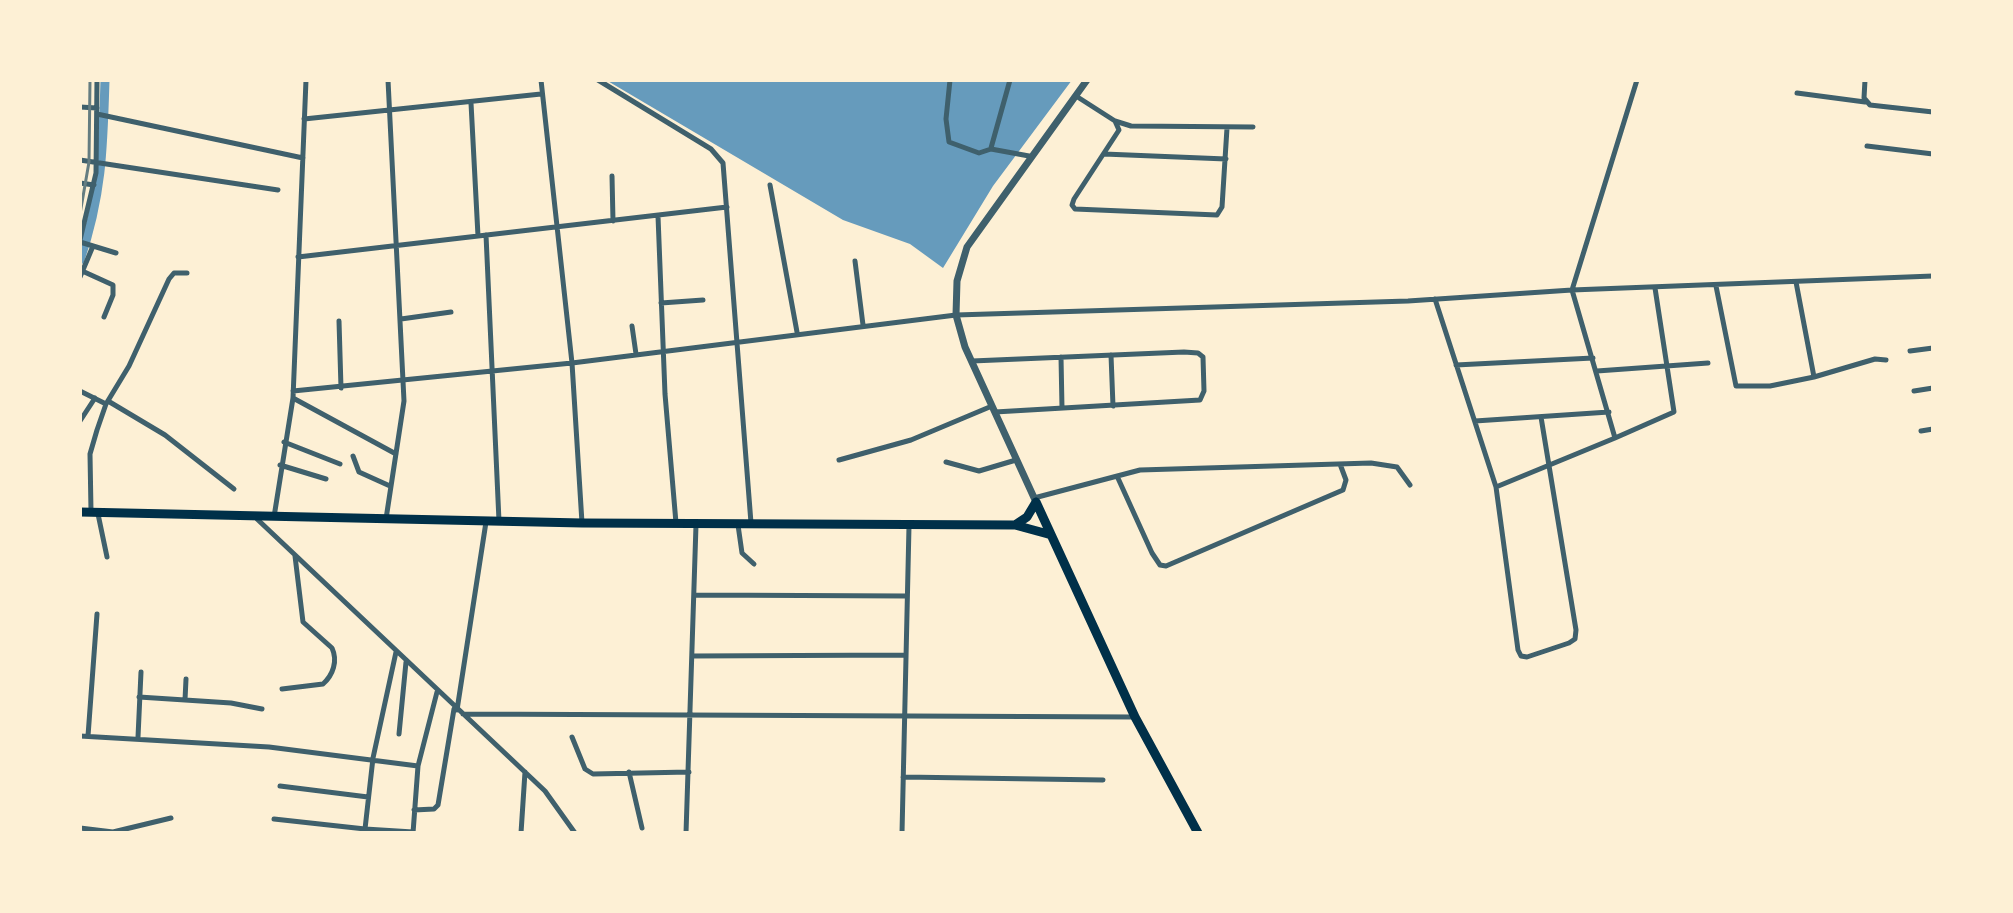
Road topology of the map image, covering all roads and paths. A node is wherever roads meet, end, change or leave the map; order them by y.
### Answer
1 (97, 80) edge
2 (306, 80) edge
3 (388, 80) edge
4 (541, 80) edge
5 (598, 80) edge
6 (950, 80) edge
7 (1010, 80) edge
8 (1087, 80) edge
9 (1637, 80) edge
10 (1865, 80) edge
11 (1797, 93) dead end
12 (541, 94) junction
13 (1076, 96) junction
14 (1866, 102) junction
15 (471, 103) junction
16 (80, 107) edge
17 (97, 111) junction
18 (388, 111) junction
19 (1933, 112) edge
20 (304, 119) junction
21 (1115, 121) junction
22 (1253, 127) dead end
23 (1227, 128) junction
24 (1867, 146) dead end
25 (991, 149) junction
26 (1103, 154) junction
27 (1933, 154) edge
28 (1029, 156) junction
29 (303, 158) junction
30 (1226, 159) junction
31 (80, 160) edge
32 (96, 164) junction
33 (612, 176) dead end
34 (80, 183) edge
35 (94, 185) junction
36 (770, 185) dead end
37 (278, 190) dead end
38 (727, 207) junction
39 (658, 216) junction
40 (613, 221) junction
41 (558, 227) junction
42 (486, 235) junction
43 (478, 236) junction
44 (80, 241) edge
45 (398, 244) junction
46 (93, 246) junction
47 (116, 253) dead end
48 (298, 257) junction
49 (855, 261) dead end
50 (81, 273) edge
51 (187, 273) dead end
52 (1933, 276) edge
53 (1796, 282) junction
54 (1716, 286) junction
55 (1655, 288) junction
56 (1572, 290) junction
57 (1435, 299) junction
58 (703, 300) dead end
59 (661, 303) junction
60 (451, 312) dead end
61 (956, 315) junction
62 (104, 317) dead end
63 (400, 319) junction
64 (339, 321) dead end
65 (863, 325) junction
66 (632, 326) dead end
67 (797, 332) junction
68 (738, 342) junction
69 (1933, 348) edge
70 (663, 350) junction
71 (1910, 351) dead end
72 (636, 354) junction
73 (1111, 355) junction
74 (1061, 357) junction
75 (1593, 358) junction
76 (1886, 360) dead end
77 (972, 361) junction
78 (572, 363) junction
79 (1708, 363) dead end
80 (1456, 365) junction
81 (1666, 365) junction
82 (491, 371) junction
83 (1597, 371) junction
84 (1814, 377) junction
85 (403, 382) junction
86 (341, 388) junction
87 (1933, 388) edge
88 (80, 391) edge
89 (1914, 391) dead end
90 (293, 394) junction
91 (95, 398) junction
92 (107, 403) junction
93 (1113, 406) junction
94 (1062, 408) junction
95 (994, 409) junction
96 (1610, 412) junction
97 (1541, 417) junction
98 (80, 421) edge
99 (1475, 421) junction
100 (1933, 429) edge
101 (1921, 431) dead end
102 (1615, 438) junction
103 (284, 442) junction
104 (396, 454) junction
105 (353, 456) dead end
106 (839, 460) dead end
107 (1016, 460) junction
108 (946, 462) dead end
109 (340, 464) dead end
110 (1340, 464) junction
111 (280, 465) junction
112 (1551, 466) junction
113 (1117, 476) junction
114 (326, 479) dead end
115 (1410, 485) dead end
116 (390, 486) junction
117 (1496, 487) junction
118 (234, 489) dead end
119 (1035, 500) junction
120 (80, 512) edge
121 (95, 513) junction
122 (274, 517) junction
123 (257, 519) junction
124 (386, 520) junction
125 (499, 521) junction
126 (486, 522) junction
127 (582, 523) junction
128 (676, 524) junction
129 (696, 524) junction
130 (738, 524) junction
131 (751, 524) junction
132 (1015, 525) junction
133 (909, 526) junction
134 (1048, 534) junction
135 (295, 555) junction
136 (107, 557) dead end
137 (754, 564) dead end
138 (696, 595) junction
139 (906, 596) junction
140 (97, 614) dead end
141 (396, 651) junction
142 (905, 655) junction
143 (693, 656) junction
144 (406, 661) junction
145 (141, 672) dead end
146 (186, 679) dead end
147 (282, 689) dead end
148 (437, 691) junction
149 (139, 697) junction
150 (185, 700) junction
151 (262, 709) dead end
152 (458, 711) junction
153 (904, 716) junction
154 (693, 717) junction
155 (1135, 717) junction
156 (399, 734) dead end
157 (80, 736) edge
158 (88, 736) junction
159 (138, 737) junction
160 (572, 737) dead end
161 (373, 758) junction
162 (418, 766) junction
163 (525, 772) junction
164 (629, 772) junction
165 (689, 772) junction
166 (903, 777) junction
167 (1103, 780) dead end
168 (280, 786) dead end
169 (368, 797) junction
170 (414, 810) junction
171 (171, 818) dead end
172 (274, 819) dead end
173 (80, 828) edge
174 (642, 828) dead end
175 (365, 829) junction
176 (413, 833) edge
177 (521, 833) edge
178 (575, 833) edge
179 (686, 833) edge
180 (902, 833) edge
181 (1198, 833) edge

1 - 17 street
2 - 20 street
3 - 18 street
4 - 12 street
5 - 38 street
6 - 25 street
7 - 25 street
8 - 13 street
9 - 56 street
10 - 14 street
11 - 14 street
12 - 15 street
12 - 41 street
13 - 21 street
13 - 28 street
14 - 19 street
15 - 18 street
15 - 43 street
16 - 17 street
17 - 29 street
17 - 32 street
18 - 20 street
18 - 45 street
20 - 29 street
21 - 23 street
21 - 26 street
22 - 23 street
23 - 30 street
24 - 27 street
25 - 28 street
26 - 30 street
26 - 30 street
28 - 61 street
29 - 48 street
31 - 32 street
32 - 35 street
32 - 37 street
33 - 40 street
34 - 35 street
35 - 44 street
36 - 67 street
38 - 39 street
38 - 68 street
39 - 40 street
39 - 59 street
40 - 41 street
41 - 42 street
41 - 78 street
42 - 43 street
42 - 82 street
43 - 45 street
44 - 46 street
45 - 48 street
45 - 63 street
46 - 47 street
46 - 50 street
48 - 90 street
49 - 65 street
50 - 62 street
51 - 92 street
52 - 53 street
53 - 54 street
53 - 84 street
54 - 55 street
54 - 84 street
55 - 56 street
55 - 81 street
56 - 57 street
56 - 75 street
57 - 61 street
57 - 80 street
58 - 59 street
59 - 70 street
60 - 63 street
61 - 65 street
61 - 77 street
63 - 85 street
64 - 86 street
65 - 67 street
66 - 72 street
67 - 68 street
68 - 70 street
68 - 131 street
69 - 71 street
70 - 72 street
70 - 128 street
72 - 78 street
73 - 74 street
73 - 93 street
73 - 93 street
74 - 77 street
74 - 94 street
75 - 80 street
75 - 83 street
76 - 84 street
77 - 95 street
78 - 82 street
78 - 127 street
79 - 81 street
80 - 99 street
81 - 83 street
81 - 102 street
82 - 85 street
82 - 125 street
83 - 96 street
85 - 86 street
85 - 104 street
86 - 90 street
87 - 89 street
88 - 91 street
90 - 103 street
90 - 104 street
91 - 92 street
91 - 98 street
92 - 118 street
92 - 121 street
93 - 94 street
94 - 95 street
95 - 106 street
95 - 107 street
96 - 97 street
96 - 102 street
97 - 99 street
97 - 112 street
99 - 117 street
100 - 101 street
102 - 112 street
103 - 109 street
103 - 111 street
104 - 116 street
105 - 116 street
107 - 108 street
107 - 119 street
110 - 113 street
110 - 113 street
110 - 115 street
111 - 114 street
111 - 122 street
112 - 117 street
112 - 117 street
113 - 119 street
116 - 124 street
119 - 132 main road
119 - 134 main road
120 - 121 main road
121 - 123 main road
121 - 136 street
122 - 123 main road
122 - 124 main road
123 - 135 street
124 - 126 main road
125 - 126 main road
125 - 127 main road
126 - 152 street
127 - 128 main road
128 - 129 main road
129 - 130 main road
129 - 138 street
130 - 131 main road
130 - 137 street
131 - 133 main road
132 - 133 main road
132 - 134 main road
133 - 139 street
134 - 155 main road
135 - 141 street
135 - 147 street
138 - 139 street
138 - 143 street
139 - 142 street
140 - 158 street
141 - 144 street
141 - 161 street
142 - 143 street
142 - 153 street
143 - 154 street
144 - 148 street
144 - 156 street
145 - 149 street
146 - 150 street
148 - 152 street
148 - 162 street
149 - 150 street
149 - 159 street
150 - 151 street
152 - 154 street
152 - 163 street
152 - 170 street
153 - 154 street
153 - 155 street
153 - 166 street
154 - 165 street
155 - 181 main road
157 - 158 street
158 - 159 street
159 - 161 street
160 - 164 street
161 - 162 street
161 - 169 street
162 - 170 street
163 - 177 street
163 - 178 street
164 - 165 street
164 - 174 street
165 - 179 street
166 - 167 street
166 - 180 street
168 - 169 street
169 - 175 street
170 - 176 street
171 - 173 street
172 - 175 street
175 - 176 street

